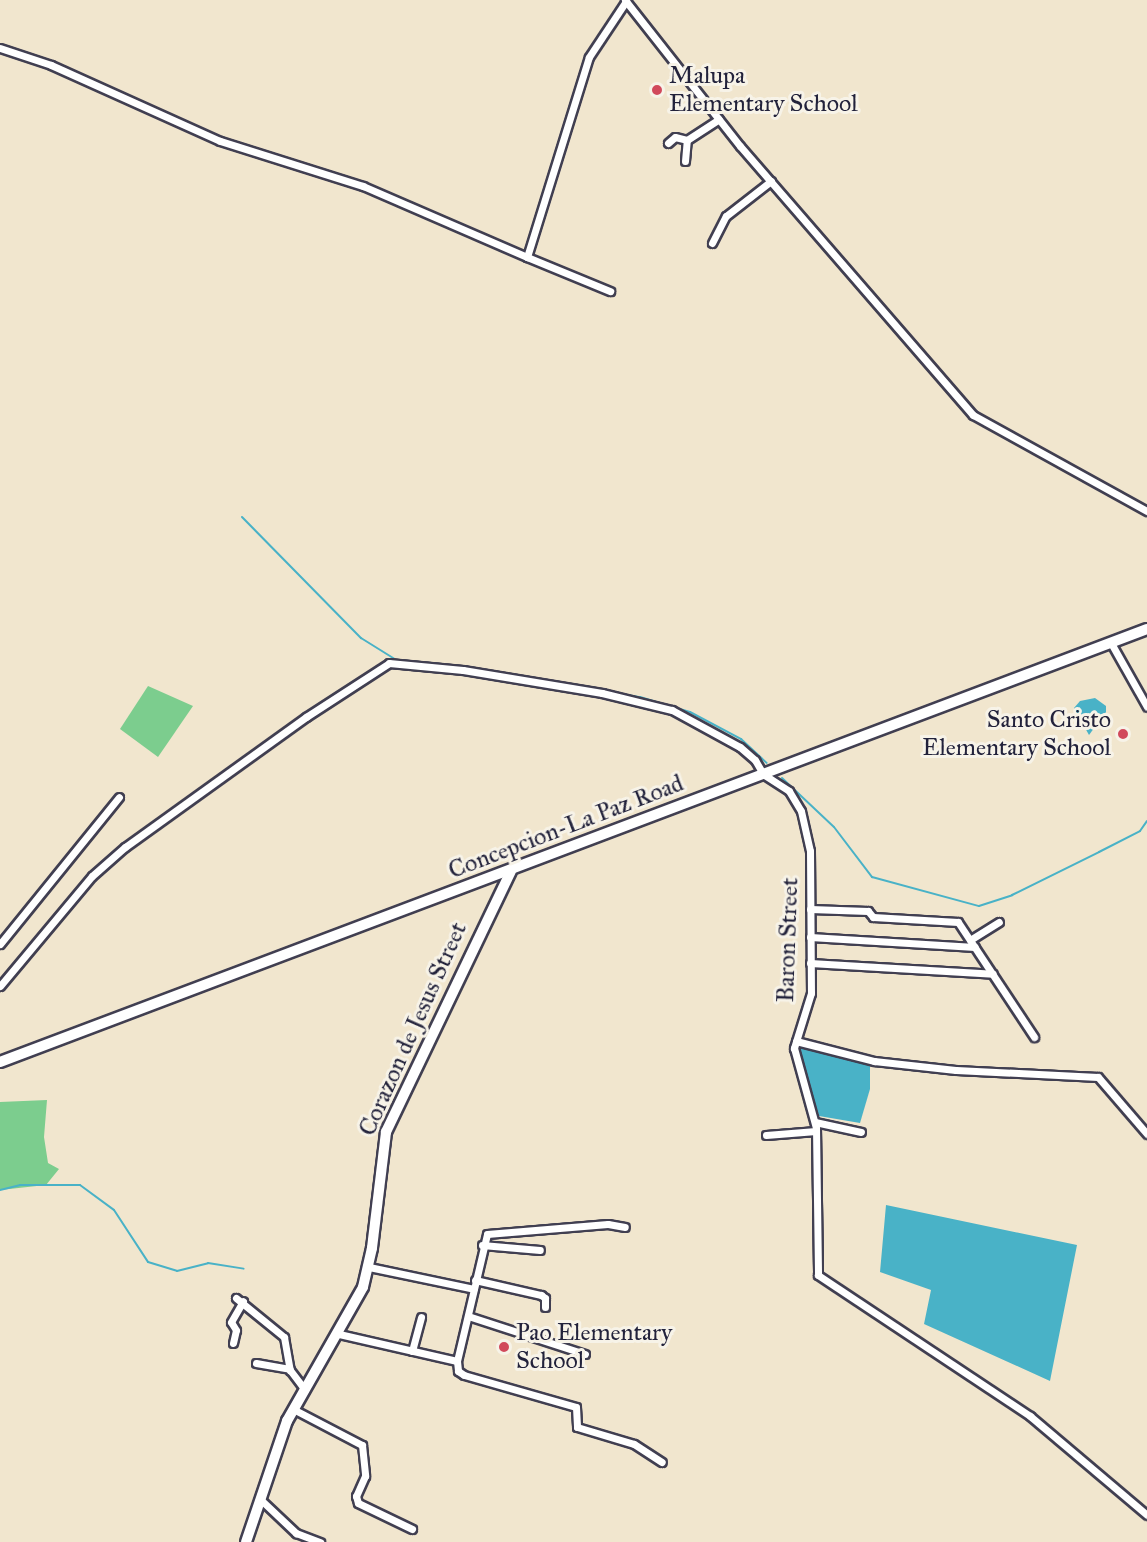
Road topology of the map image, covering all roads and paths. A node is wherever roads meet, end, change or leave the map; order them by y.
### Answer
1 (625, 1) edge
2 (0, 48) edge
3 (719, 119) junction
4 (687, 140) junction
5 (668, 143) dead end
6 (685, 161) dead end
7 (771, 181) junction
8 (712, 243) dead end
9 (527, 257) junction
10 (610, 291) dead end
11 (1147, 511) edge
12 (1147, 629) edge
13 (1111, 643) junction
14 (1144, 694) edge
15 (1147, 707) edge
16 (763, 774) junction
17 (119, 797) dead end
18 (511, 871) junction
19 (810, 909) junction
20 (999, 922) dead end
21 (810, 937) junction
22 (970, 940) junction
23 (0, 944) edge
24 (975, 947) junction
25 (810, 963) junction
26 (993, 974) junction
27 (0, 986) edge
28 (1034, 1037) dead end
29 (796, 1041) junction
30 (0, 1062) edge
31 (815, 1126) junction
32 (861, 1132) dead end
33 (1147, 1134) edge
34 (766, 1135) dead end
35 (625, 1227) dead end
36 (482, 1245) junction
37 (540, 1250) dead end
38 (369, 1267) junction
39 (475, 1280) junction
40 (474, 1289) junction
41 (545, 1307) dead end
42 (468, 1316) junction
43 (421, 1317) dead end
44 (339, 1334) junction
45 (233, 1343) dead end
46 (412, 1351) junction
47 (585, 1354) dead end
48 (457, 1361) junction
49 (256, 1363) dead end
50 (289, 1369) junction
51 (305, 1390) junction
52 (293, 1410) junction
53 (662, 1462) dead end
54 (260, 1499) junction
55 (1147, 1515) edge
56 (412, 1529) dead end
57 (246, 1542) edge
58 (320, 1542) edge

1 - 3 street
1 - 9 street
2 - 9 street
3 - 4 street
3 - 7 street
4 - 5 street
4 - 6 street
7 - 8 street
7 - 11 street
9 - 10 street
12 - 13 main road, Concepcion-La Paz Road
13 - 14 street
13 - 16 main road, Concepcion-La Paz Road
14 - 15 street
16 - 18 main road, Concepcion-La Paz Road
16 - 19 street, Baron Street
16 - 27 street, Baron Street
17 - 23 street
18 - 30 main road, Concepcion-La Paz Road
18 - 38 main road, Corazon de Jesus Street
19 - 21 street, Baron Street
19 - 22 street
20 - 22 street
21 - 24 street
21 - 25 street, Baron Street
22 - 24 street
24 - 26 street
25 - 26 street
25 - 29 street, Baron Street
26 - 28 street
29 - 31 street, Baron Street
29 - 33 street
31 - 32 street
31 - 34 street
31 - 55 street, Baron Street
35 - 36 street
36 - 37 street
36 - 39 street
38 - 40 street
38 - 44 main road, Corazon de Jesus Street
39 - 40 street
39 - 41 street
40 - 42 street
42 - 47 street
42 - 48 street
43 - 46 street
44 - 46 street
44 - 51 main road, Corazon de Jesus Street
45 - 50 street
46 - 48 street
48 - 53 street
49 - 50 street
50 - 51 street
51 - 52 main road, Corazon de Jesus Street
52 - 54 main road, Corazon de Jesus Street
52 - 56 street
54 - 57 main road, Corazon de Jesus Street
54 - 58 street

